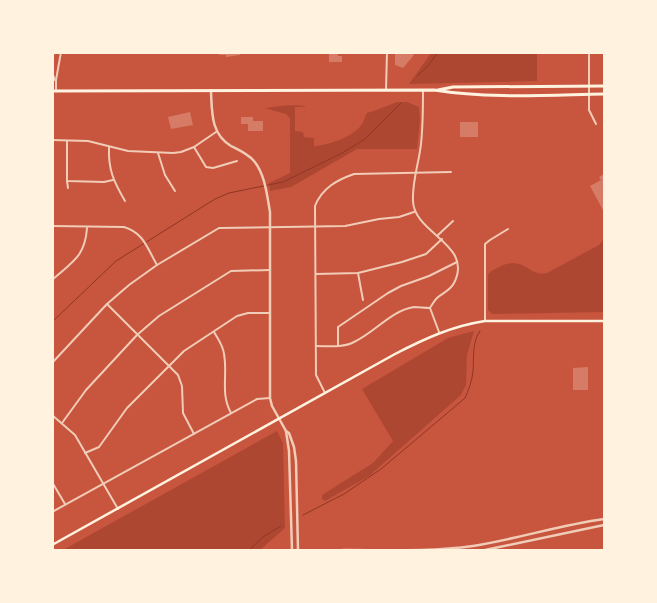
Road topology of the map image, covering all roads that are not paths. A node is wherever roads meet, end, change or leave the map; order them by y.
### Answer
1 (54, 52) edge
2 (61, 52) edge
3 (387, 52) edge
4 (589, 52) edge
5 (52, 59) edge
6 (52, 73) edge
7 (56, 80) junction
8 (589, 86) junction
9 (604, 86) edge
10 (386, 90) junction
11 (423, 90) junction
12 (434, 90) junction
13 (54, 91) edge
14 (211, 92) junction
15 (589, 94) junction
16 (604, 94) edge
17 (596, 124) dead end
18 (216, 132) junction
19 (52, 140) edge
20 (67, 141) junction
21 (109, 146) junction
22 (194, 146) junction
23 (158, 153) junction
24 (237, 162) dead end
25 (451, 172) dead end
26 (415, 173) junction
27 (113, 180) junction
28 (67, 181) junction
29 (68, 188) dead end
30 (175, 191) dead end
31 (126, 200) dead end
32 (414, 212) junction
33 (453, 221) dead end
34 (52, 226) edge
35 (87, 227) junction
36 (270, 227) junction
37 (315, 227) junction
38 (508, 229) dead end
39 (438, 236) junction
40 (442, 239) junction
41 (457, 262) junction
42 (157, 265) junction
43 (270, 270) junction
44 (358, 273) junction
45 (316, 274) junction
46 (52, 280) edge
47 (362, 300) dead end
48 (107, 304) junction
49 (430, 308) junction
50 (270, 313) junction
51 (604, 321) edge
52 (485, 322) junction
53 (214, 332) junction
54 (439, 332) junction
55 (137, 335) junction
56 (316, 346) junction
57 (338, 346) junction
58 (52, 363) edge
59 (170, 365) junction
60 (325, 393) junction
61 (270, 398) junction
62 (231, 413) junction
63 (52, 415) edge
64 (279, 419) junction
65 (62, 423) junction
66 (286, 431) junction
67 (194, 434) junction
68 (85, 453) junction
69 (52, 482) edge
70 (104, 484) junction
71 (65, 505) junction
72 (118, 509) junction
73 (52, 512) edge
74 (604, 519) edge
75 (604, 525) edge
76 (52, 545) edge
77 (292, 550) edge
78 (298, 550) edge
79 (343, 550) edge
80 (485, 550) edge

1 - 5 street
2 - 7 street
3 - 10 street
4 - 8 street
6 - 7 street
7 - 13 street
8 - 9 highway
8 - 12 highway
8 - 15 street
10 - 11 highway
10 - 14 highway
11 - 12 highway
11 - 26 street
12 - 15 highway
13 - 14 highway
14 - 18 street
15 - 16 highway
15 - 17 street
18 - 22 street
18 - 36 street
19 - 20 street
20 - 21 street
20 - 28 street
21 - 23 street
21 - 27 street
22 - 23 street
22 - 24 street
23 - 30 street
25 - 26 street
26 - 32 street
26 - 37 street
27 - 28 street
27 - 31 street
28 - 29 street
32 - 37 street
32 - 39 street
33 - 39 street
34 - 35 street
35 - 42 street
35 - 46 street
36 - 37 street
36 - 42 street
36 - 43 street
37 - 45 street
38 - 52 street
39 - 40 street
40 - 41 street
40 - 44 street
41 - 49 street
41 - 57 street
42 - 48 street
43 - 50 street
43 - 55 street
44 - 45 street
44 - 47 street
45 - 56 street
48 - 55 street
48 - 58 street
49 - 54 street
49 - 57 street
50 - 53 street
50 - 61 street
51 - 52 main road
52 - 54 main road
53 - 59 street
53 - 62 street
54 - 60 main road
55 - 59 street
55 - 65 street
56 - 57 street
56 - 60 street
59 - 67 street
59 - 68 street
60 - 64 main road
61 - 62 street
61 - 64 street
62 - 67 street
63 - 65 street
64 - 66 street
64 - 72 main road
65 - 68 street
66 - 77 street
66 - 78 street
67 - 70 street
68 - 70 street
69 - 71 street
70 - 71 street
70 - 72 street
71 - 73 street
72 - 76 main road
74 - 79 street
75 - 80 street

